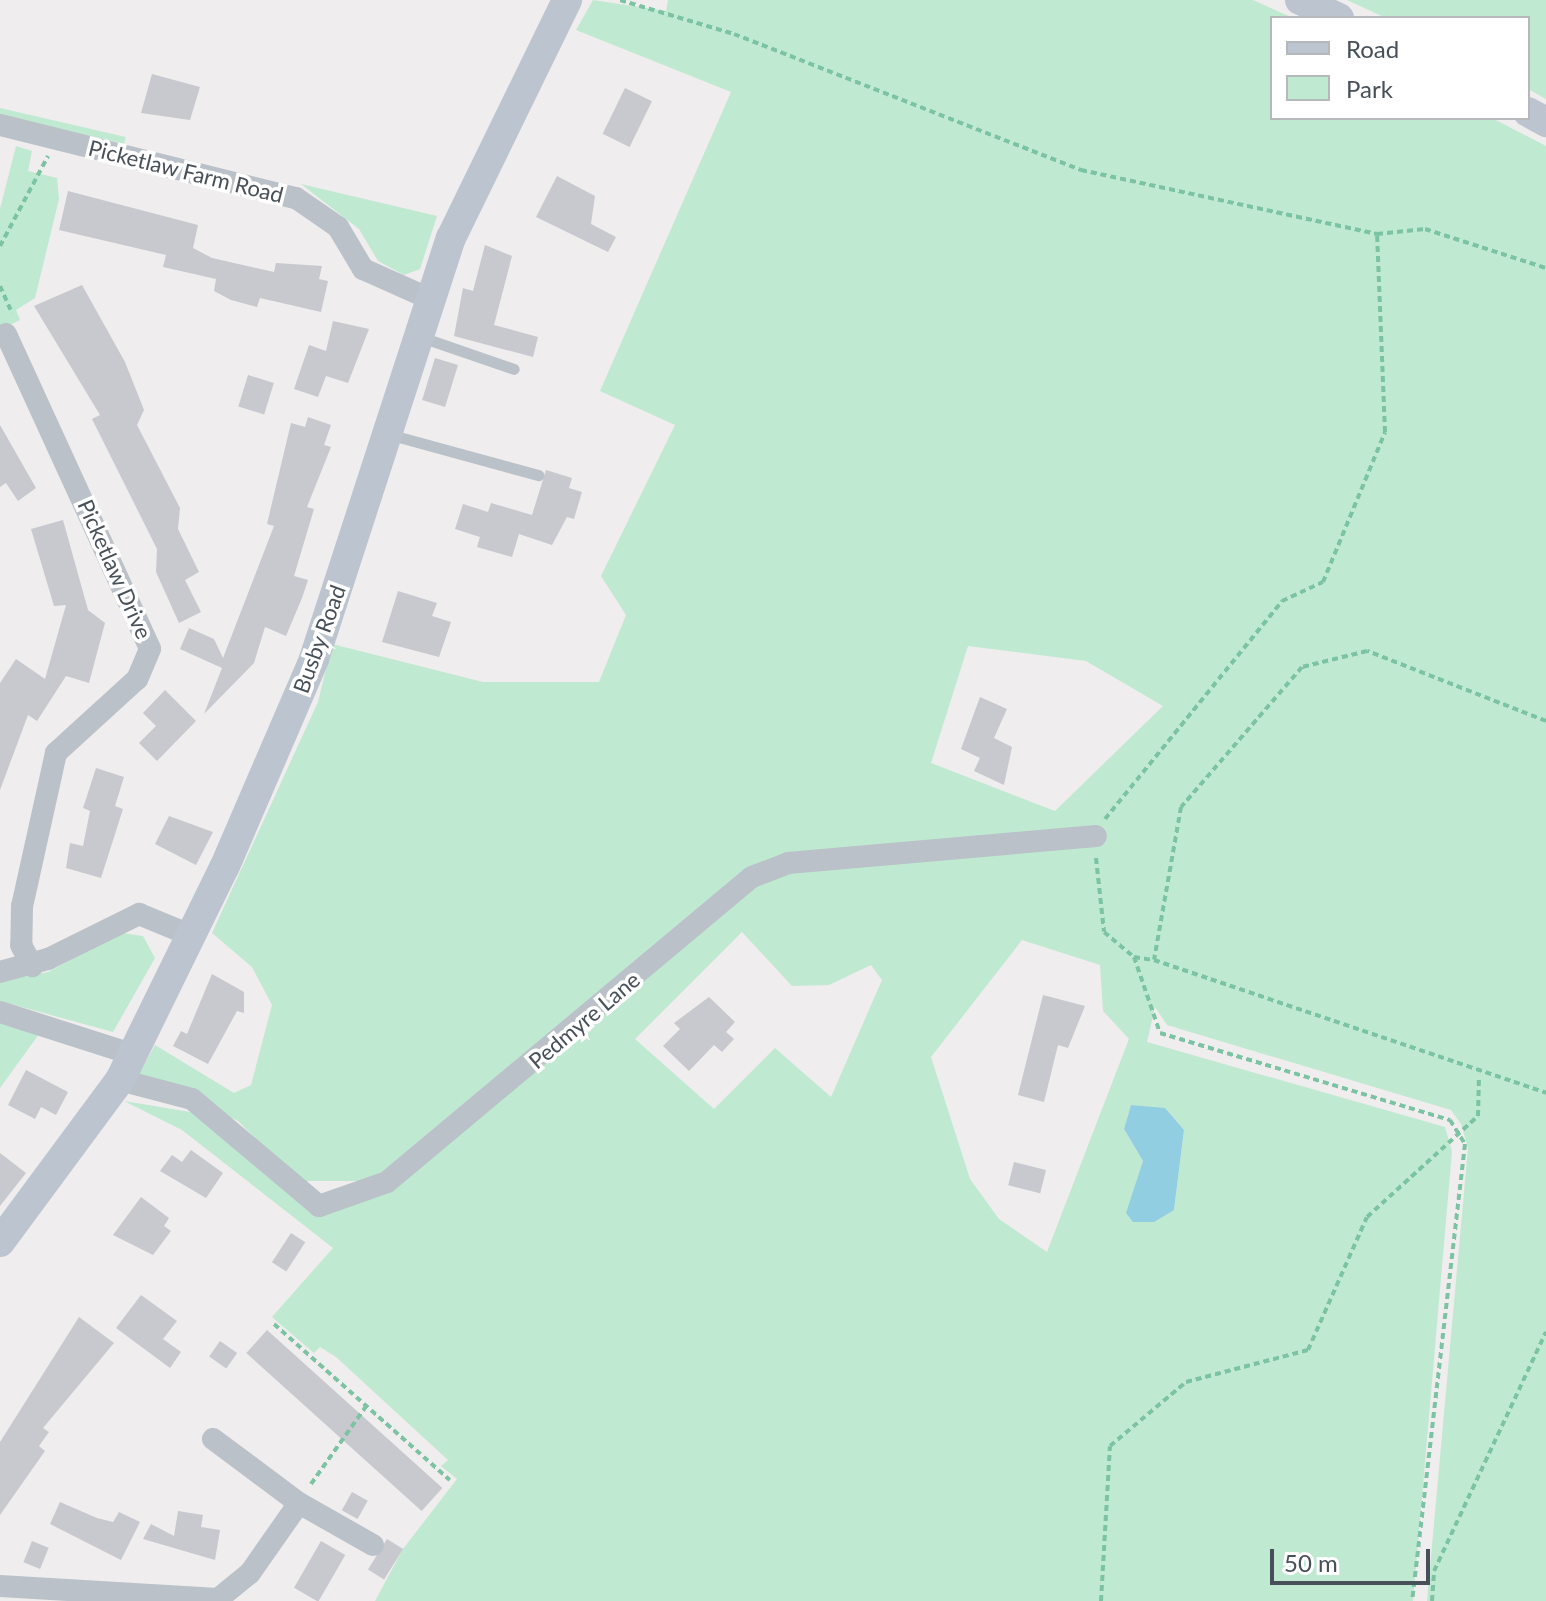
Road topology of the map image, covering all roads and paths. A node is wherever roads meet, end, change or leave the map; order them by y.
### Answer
1 (567, 0) edge
2 (620, 0) edge
3 (1300, 0) edge
4 (1335, 16) edge
5 (0, 125) edge
6 (52, 138) junction
7 (1377, 234) junction
8 (0, 246) edge
9 (1546, 268) edge
10 (430, 299) junction
11 (6, 334) dead end
12 (416, 335) junction
13 (9, 366) edge
14 (514, 369) dead end
15 (388, 434) junction
16 (538, 475) dead end
17 (1546, 721) edge
18 (1096, 836) junction
19 (190, 935) junction
20 (1134, 957) junction
21 (1154, 960) junction
22 (32, 966) junction
23 (0, 972) edge
24 (0, 1012) edge
25 (128, 1067) junction
26 (1479, 1076) dead end
27 (1546, 1093) edge
28 (0, 1242) edge
29 (274, 1324) dead end
30 (1546, 1332) edge
31 (367, 1405) junction
32 (213, 1439) dead end
33 (450, 1480) dead end
34 (299, 1503) junction
35 (373, 1545) dead end
36 (0, 1586) edge
37 (1101, 1601) edge
38 (1412, 1601) edge
39 (1432, 1601) edge

1 - 10 main road, Busby Road
2 - 7 path
3 - 4 main road
5 - 6 street, Picketlaw Farm Road
6 - 8 path
6 - 10 street, Picketlaw Farm Road
7 - 9 path
7 - 18 path
10 - 12 main road, Busby Road
11 - 13 street, Picketlaw Drive
12 - 14 lane
12 - 15 main road, Busby Road
13 - 22 street, Picketlaw Drive
15 - 16 lane
15 - 19 main road, Busby Road
17 - 21 path
18 - 20 path
18 - 25 street, Pedmyre Lane
19 - 22 street
19 - 25 main road, Busby Road
20 - 21 path
20 - 38 path
21 - 27 path
22 - 23 street
24 - 25 street
25 - 28 main road, Busby Road
26 - 37 path
29 - 31 path
30 - 39 path
31 - 33 path
31 - 34 path
32 - 34 street
34 - 35 street
34 - 36 street

